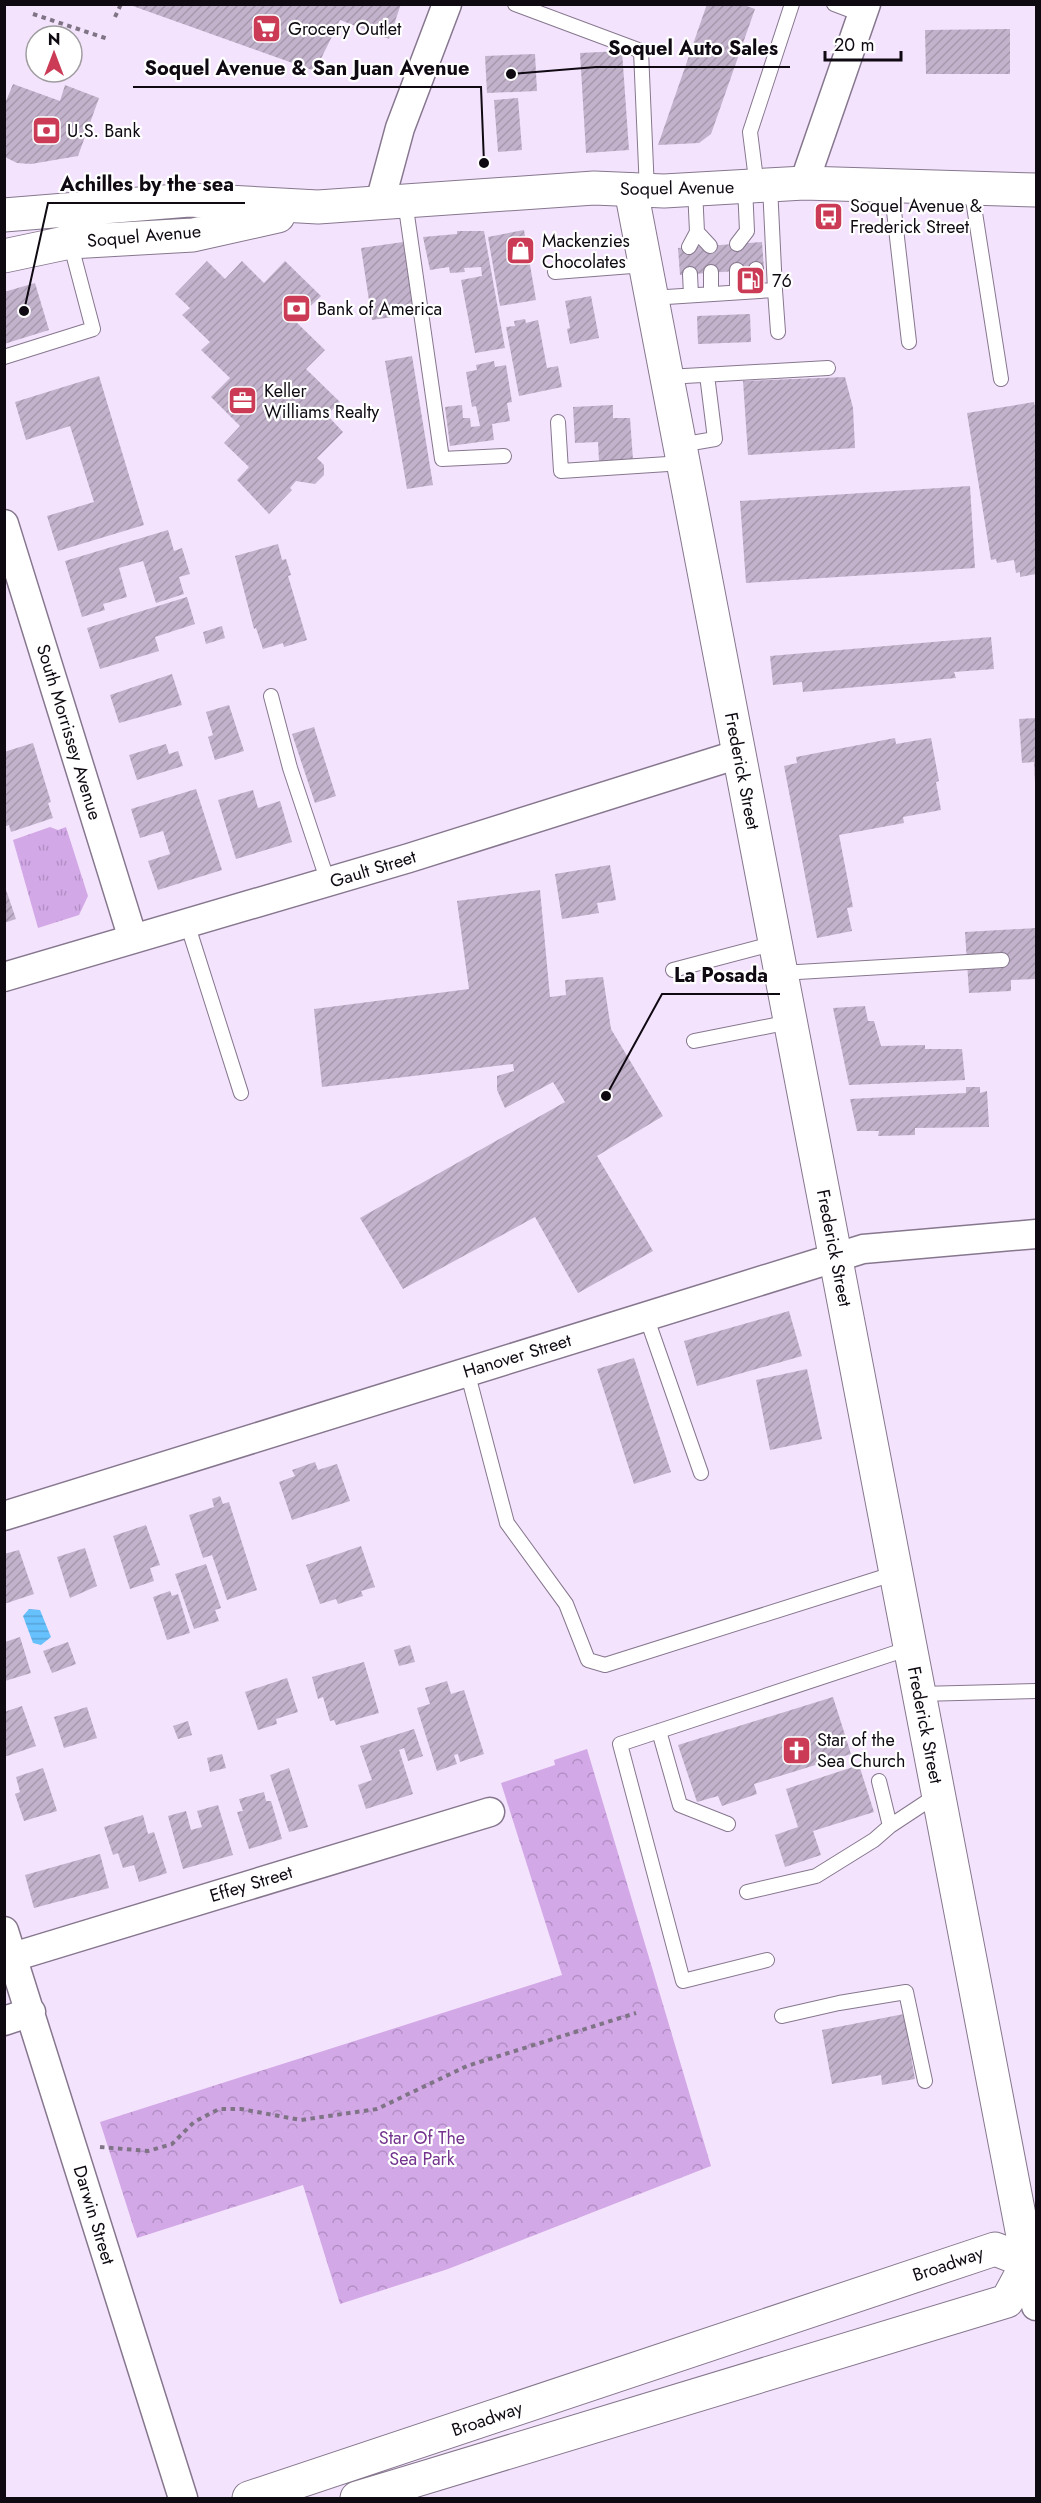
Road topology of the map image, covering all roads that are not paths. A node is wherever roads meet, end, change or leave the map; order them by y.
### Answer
1 (447, 4) edge
2 (515, 4) edge
3 (792, 4) edge
4 (834, 4) edge
5 (864, 10) edge
6 (804, 183) junction
7 (891, 185) junction
8 (757, 187) junction
9 (971, 187) junction
10 (695, 189) junction
11 (639, 190) junction
12 (1036, 190) edge
13 (4, 191) edge
14 (392, 201) junction
15 (318, 207) junction
16 (50, 210) junction
17 (4, 215) edge
18 (747, 231) junction
19 (697, 232) junction
20 (70, 242) junction
21 (756, 242) dead end
22 (737, 244) dead end
23 (710, 246) dead end
24 (689, 248) dead end
25 (4, 256) edge
26 (645, 265) junction
27 (756, 269) dead end
28 (737, 270) dead end
29 (555, 272) dead end
30 (711, 272) dead end
31 (690, 274) dead end
32 (775, 290) junction
33 (757, 291) junction
34 (737, 292) junction
35 (711, 294) junction
36 (691, 295) junction
37 (651, 298) junction
38 (778, 332) dead end
39 (909, 342) dead end
40 (4, 357) edge
41 (828, 368) dead end
42 (707, 375) junction
43 (666, 377) junction
44 (1001, 379) dead end
45 (558, 422) dead end
46 (681, 454) junction
47 (504, 456) dead end
48 (4, 524) edge
49 (271, 696) dead end
50 (739, 754) junction
51 (328, 882) junction
52 (187, 923) junction
53 (134, 939) junction
54 (778, 958) junction
55 (1002, 960) dead end
56 (673, 970) dead end
57 (4, 977) edge
58 (790, 1022) junction
59 (694, 1041) dead end
60 (241, 1092) dead end
61 (1036, 1234) edge
62 (836, 1257) junction
63 (645, 1316) junction
64 (467, 1371) junction
65 (701, 1473) dead end
66 (4, 1516) edge
67 (896, 1573) junction
68 (910, 1648) junction
69 (1036, 1691) edge
70 (919, 1694) junction
71 (659, 1731) junction
72 (879, 1781) dead end
73 (938, 1794) junction
74 (490, 1812) dead end
75 (728, 1824) dead end
76 (890, 1826) junction
77 (747, 1892) dead end
78 (9, 1944) edge
79 (767, 1960) dead end
80 (18, 2016) edge
81 (782, 2016) dead end
82 (925, 2081) dead end
83 (1028, 2262) junction
84 (1036, 2306) edge
85 (183, 2499) edge
86 (249, 2499) edge
87 (357, 2499) edge

1 - 14 street
2 - 11 lane
3 - 8 lane
4 - 5 lane
5 - 6 street
6 - 7 main road, Soquel Avenue
6 - 8 main road, Soquel Avenue
7 - 9 main road, Soquel Avenue
7 - 39 lane
8 - 10 main road, Soquel Avenue
8 - 18 lane
8 - 32 lane
9 - 12 main road, Soquel Avenue
9 - 44 lane
10 - 11 main road, Soquel Avenue
10 - 19 lane
11 - 14 main road, Soquel Avenue
11 - 26 main road, Frederick Street
13 - 16 main road
14 - 15 main road, Soquel Avenue
14 - 47 lane
15 - 16 main road, Soquel Avenue
15 - 20 main road, Soquel Avenue
16 - 17 main road, Soquel Avenue
18 - 21 lane
18 - 22 lane
19 - 23 lane
19 - 24 lane
20 - 25 main road, Soquel Avenue
20 - 40 lane
26 - 29 lane
26 - 37 main road, Frederick Street
27 - 33 lane
28 - 34 lane
30 - 35 lane
31 - 36 lane
32 - 33 lane
32 - 38 lane
33 - 34 lane
34 - 35 lane
35 - 36 lane
36 - 37 lane
37 - 43 main road, Frederick Street
41 - 42 lane
42 - 43 lane
42 - 46 lane
43 - 46 main road, Frederick Street
45 - 46 lane
46 - 50 main road, Frederick Street
48 - 53 street, South Morrissey Avenue
49 - 51 lane
50 - 51 street, Gault Street
50 - 54 main road, Frederick Street
51 - 52 street, Gault Street
52 - 53 street, Gault Street
52 - 60 lane
53 - 57 street, Gault Street
54 - 55 lane
54 - 56 lane
54 - 58 main road, Frederick Street
58 - 59 lane
58 - 62 main road, Frederick Street
61 - 62 street, Hanover Street
62 - 63 street, Hanover Street
62 - 67 main road, Frederick Street
63 - 64 street, Hanover Street
63 - 65 lane
64 - 66 street, Hanover Street
64 - 67 lane
67 - 68 main road, Frederick Street
68 - 70 main road, Frederick Street
68 - 71 lane
69 - 70 lane
70 - 73 main road, Frederick Street
71 - 75 lane
71 - 79 lane
72 - 76 lane
73 - 76 lane
73 - 83 main road, Frederick Street
74 - 78 street, Effey Street
76 - 77 lane
78 - 80 street, Darwin Street
80 - 85 street, Darwin Street
81 - 82 lane
83 - 84 street, Frederick Street
83 - 86 main road, Broadway
83 - 87 main road, Broadway

